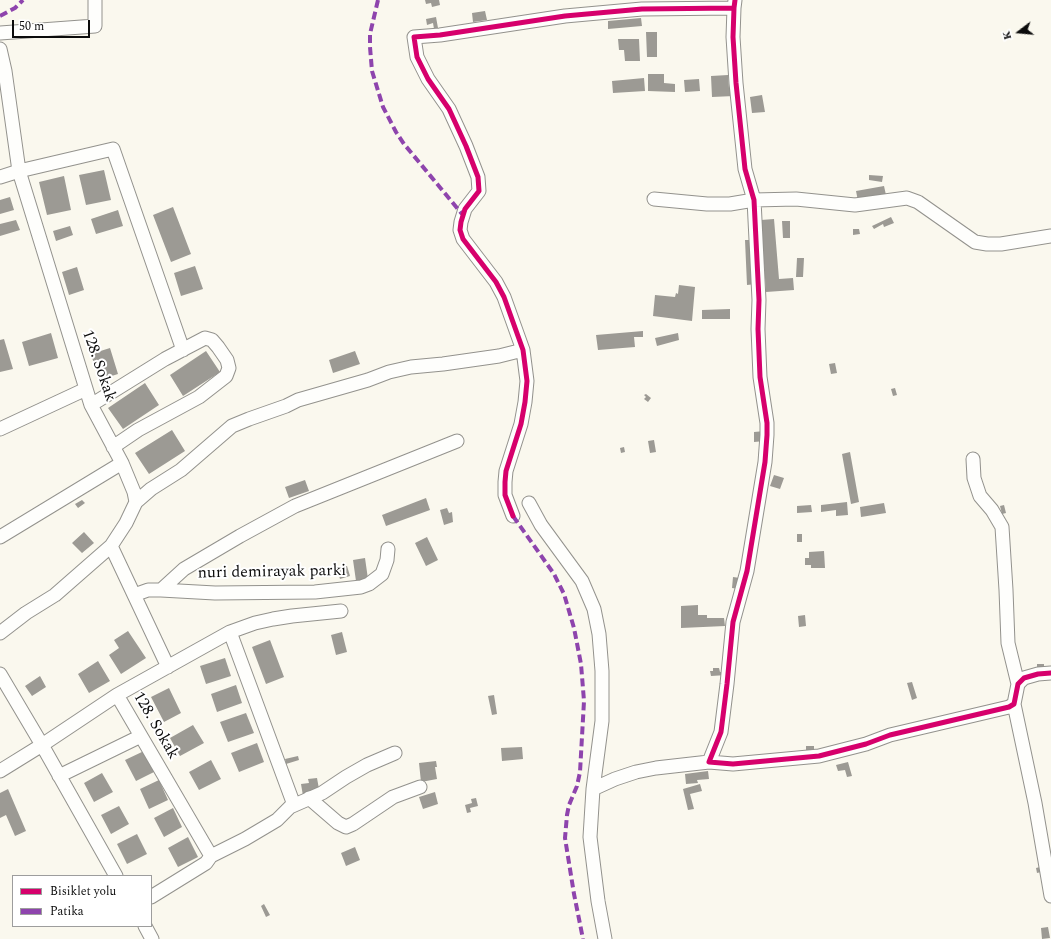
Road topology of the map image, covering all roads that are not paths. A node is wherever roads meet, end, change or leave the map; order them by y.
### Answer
1 (95, 0) edge
2 (735, 4) edge
3 (0, 33) edge
4 (0, 49) edge
5 (2, 71) edge
6 (19, 171) junction
7 (0, 177) edge
8 (654, 199) dead end
9 (754, 200) junction
10 (1051, 236) edge
11 (183, 350) junction
12 (523, 350) junction
13 (86, 389) junction
14 (91, 405) junction
15 (0, 429) edge
16 (457, 441) dead end
17 (113, 447) junction
18 (973, 459) dead end
19 (122, 463) junction
20 (136, 502) junction
21 (529, 503) dead end
22 (514, 516) dead end
23 (0, 537) edge
24 (111, 546) junction
25 (388, 549) dead end
26 (161, 590) junction
27 (134, 595) junction
28 (341, 611) dead end
29 (230, 632) junction
30 (0, 633) edge
31 (168, 666) junction
32 (1051, 673) edge
33 (0, 674) edge
34 (1018, 684) junction
35 (117, 695) junction
36 (1014, 704) junction
37 (141, 736) junction
38 (42, 745) junction
39 (395, 753) dead end
40 (709, 762) junction
41 (0, 771) edge
42 (59, 776) junction
43 (420, 787) dead end
44 (593, 789) junction
45 (310, 798) junction
46 (294, 805) junction
47 (211, 856) junction
48 (115, 875) edge
49 (152, 896) edge
50 (1051, 896) edge
51 (146, 927) edge
52 (152, 939) edge
53 (605, 939) edge

1 - 3 street
2 - 9 street
2 - 12 street
4 - 5 street, 128. Sokak
5 - 6 street, 128. Sokak
6 - 7 street
6 - 11 street
6 - 13 street, 128. Sokak
8 - 9 street
9 - 10 street
9 - 40 street
11 - 14 street
11 - 17 street
12 - 20 street
12 - 22 street
13 - 14 street, 128. Sokak
13 - 15 street
14 - 17 street, 128. Sokak
16 - 26 street
17 - 19 street, 128. Sokak
18 - 34 street
19 - 20 street, 128. Sokak
19 - 23 street
20 - 24 street
21 - 44 street
24 - 27 street
24 - 30 street
25 - 26 street, nuri demirayak parki
26 - 27 street, nuri demirayak parki
27 - 31 street
28 - 29 street
29 - 31 street
29 - 46 street
31 - 35 street
32 - 34 street
33 - 38 street
34 - 36 street
35 - 37 street, 128. Sokak
35 - 38 street, 128. Sokak
36 - 40 street
36 - 50 street
37 - 42 street
37 - 47 street, 128. Sokak
38 - 41 street, 128. Sokak
38 - 42 street
39 - 45 street
40 - 44 street
42 - 48 street
43 - 45 street
44 - 53 street
45 - 46 street
46 - 47 street
47 - 49 street
51 - 52 street

